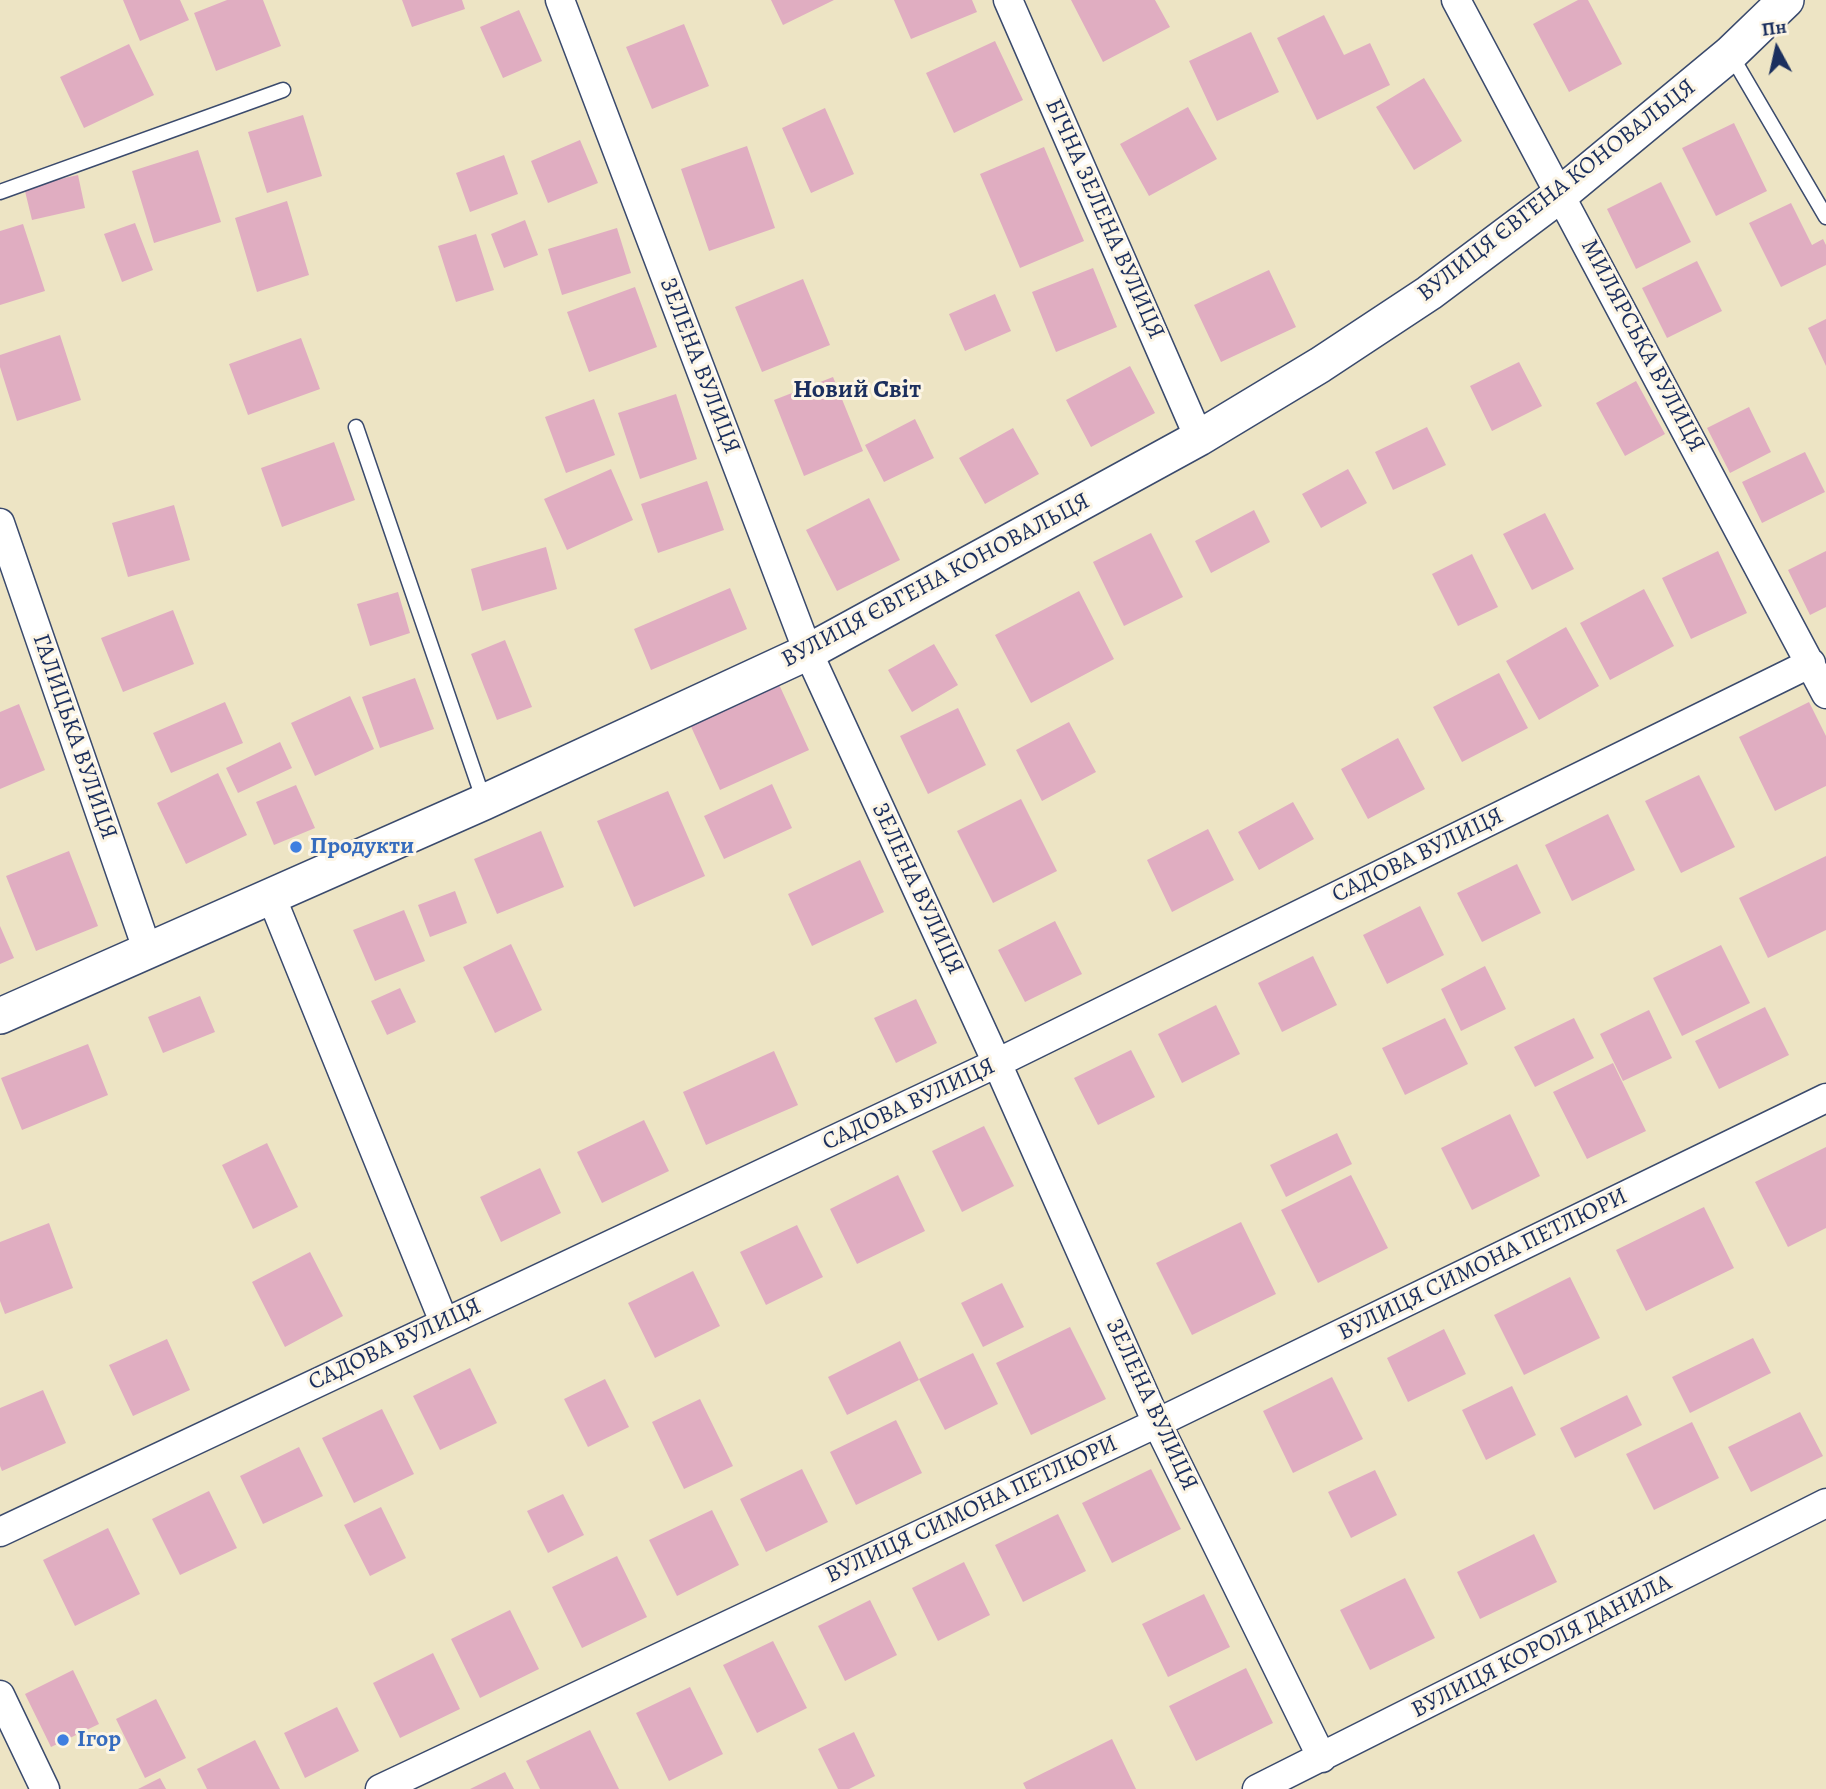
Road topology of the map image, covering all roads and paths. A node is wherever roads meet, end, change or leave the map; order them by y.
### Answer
1 (560, 0) edge
2 (1008, 0) edge
3 (1456, 0) edge
4 (1786, 0) edge
5 (1730, 54) junction
6 (283, 90) dead end
7 (0, 192) edge
8 (1561, 194) junction
9 (1826, 217) edge
10 (356, 427) dead end
11 (1199, 438) junction
12 (0, 523) edge
13 (808, 652) junction
14 (1811, 663) junction
15 (1826, 694) edge
16 (484, 802) junction
17 (271, 895) junction
18 (148, 951) junction
19 (0, 1016) edge
20 (997, 1063) junction
21 (1826, 1098) edge
22 (444, 1322) junction
23 (1157, 1423) junction
24 (1826, 1503) edge
25 (0, 1532) edge
26 (0, 1695) edge
27 (1322, 1758) junction
28 (44, 1789) edge
29 (380, 1789) edge
30 (1257, 1789) edge

1 - 13 street, ЗЕЛЕНА ВУЛИЦЯ
2 - 11 street, БІЧНА ЗЕЛЕНА ВУЛИЦЯ
3 - 8 street, МИЛЯРСЬКА ВУЛИЦЯ
4 - 5 street, ВУЛИЦЯ ЄВГЕНА КОНОВАЛЬЦЯ
5 - 8 street, ВУЛИЦЯ ЄВГЕНА КОНОВАЛЬЦЯ
5 - 9 lane
6 - 7 lane
8 - 11 street, ВУЛИЦЯ ЄВГЕНА КОНОВАЛЬЦЯ
8 - 14 street, МИЛЯРСЬКА ВУЛИЦЯ
10 - 16 lane
11 - 13 street, ВУЛИЦЯ ЄВГЕНА КОНОВАЛЬЦЯ
12 - 18 street, ГАЛИЦЬКА ВУЛИЦЯ
13 - 16 street, ВУЛИЦЯ ЄВГЕНА КОНОВАЛЬЦЯ
13 - 20 street, ЗЕЛЕНА ВУЛИЦЯ
14 - 15 street, МИЛЯРСЬКА ВУЛИЦЯ
14 - 20 street, САДОВА ВУЛИЦЯ
16 - 17 street, ВУЛИЦЯ ЄВГЕНА КОНОВАЛЬЦЯ
17 - 18 street, ВУЛИЦЯ ЄВГЕНА КОНОВАЛЬЦЯ
17 - 22 street
18 - 19 street, ВУЛИЦЯ ЄВГЕНА КОНОВАЛЬЦЯ
20 - 22 street, САДОВА ВУЛИЦЯ
20 - 23 street, ЗЕЛЕНА ВУЛИЦЯ
21 - 23 street, ВУЛИЦЯ СИМОНА ПЕТЛЮРИ
22 - 25 street, САДОВА ВУЛИЦЯ
23 - 27 street, ЗЕЛЕНА ВУЛИЦЯ
23 - 29 street, ВУЛИЦЯ СИМОНА ПЕТЛЮРИ
24 - 27 street, ВУЛИЦЯ КОРОЛЯ ДАНИЛА
26 - 28 street
27 - 30 street, ВУЛИЦЯ КОРОЛЯ ДАНИЛА

